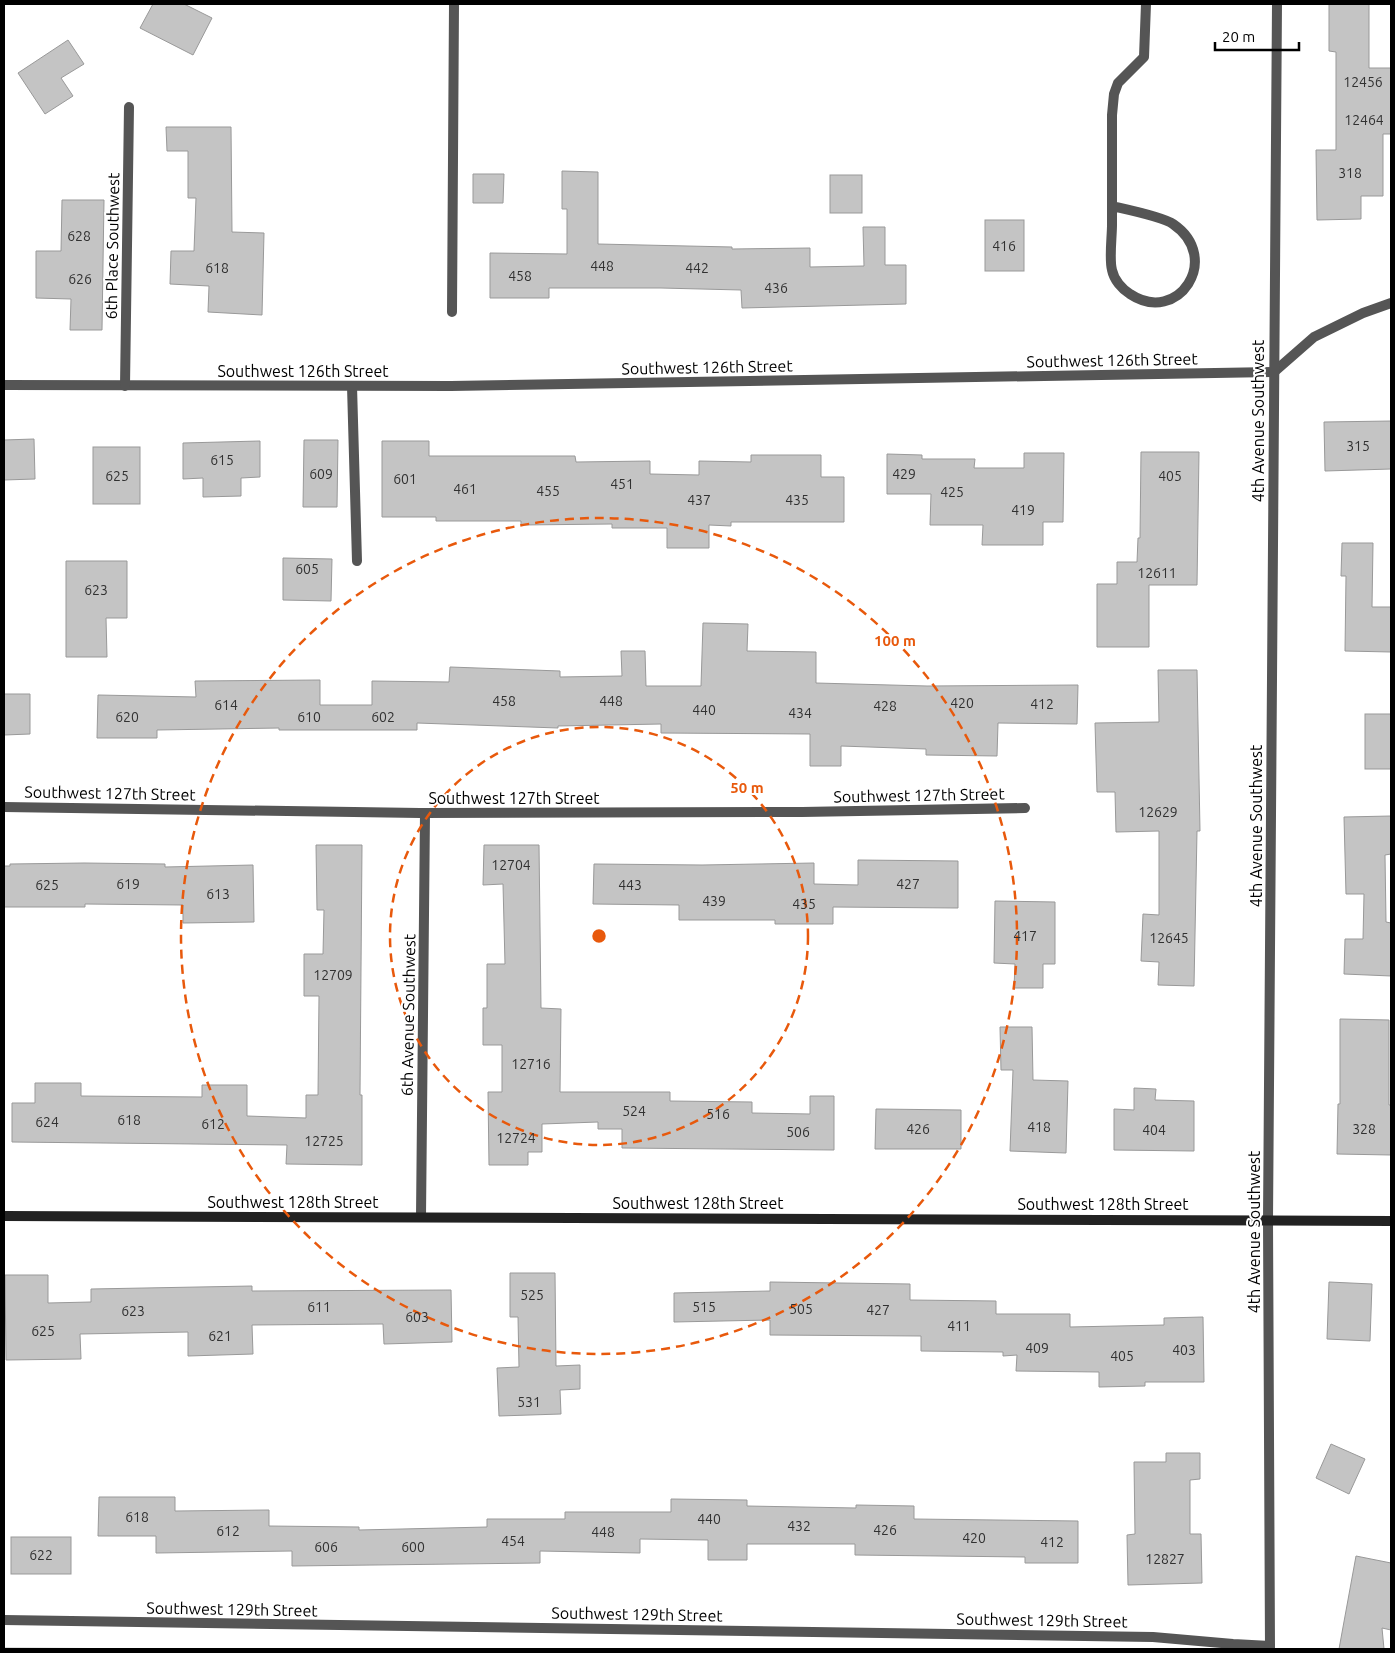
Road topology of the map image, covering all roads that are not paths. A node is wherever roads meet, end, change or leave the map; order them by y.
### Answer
1 (454, 4) edge
2 (1146, 4) edge
3 (1277, 4) edge
4 (129, 107) dead end
5 (1112, 206) junction
6 (1391, 303) edge
7 (452, 312) dead end
8 (1274, 372) junction
9 (4, 386) edge
10 (125, 386) junction
11 (352, 386) junction
12 (357, 561) dead end
13 (4, 807) edge
14 (1025, 808) dead end
15 (425, 813) junction
16 (4, 1216) edge
17 (421, 1217) junction
18 (1268, 1220) junction
19 (1391, 1221) edge
20 (4, 1620) edge
21 (1270, 1648) edge

1 - 7 street
2 - 5 street
3 - 8 street, 4th Avenue Southwest
4 - 10 street, 6th Place Southwest
5 - 5 street
6 - 8 street
8 - 11 street, Southwest 126th Street
8 - 18 street, 4th Avenue Southwest
9 - 10 street, Southwest 126th Street
10 - 11 street, Southwest 126th Street
11 - 12 street
13 - 15 street, Southwest 127th Street
14 - 15 street, Southwest 127th Street
15 - 17 street, 6th Avenue Southwest
16 - 17 main road, Southwest 128th Street
17 - 18 main road, Southwest 128th Street
18 - 19 main road, Southwest 128th Street
18 - 21 street, 4th Avenue Southwest
20 - 21 street, Southwest 129th Street

